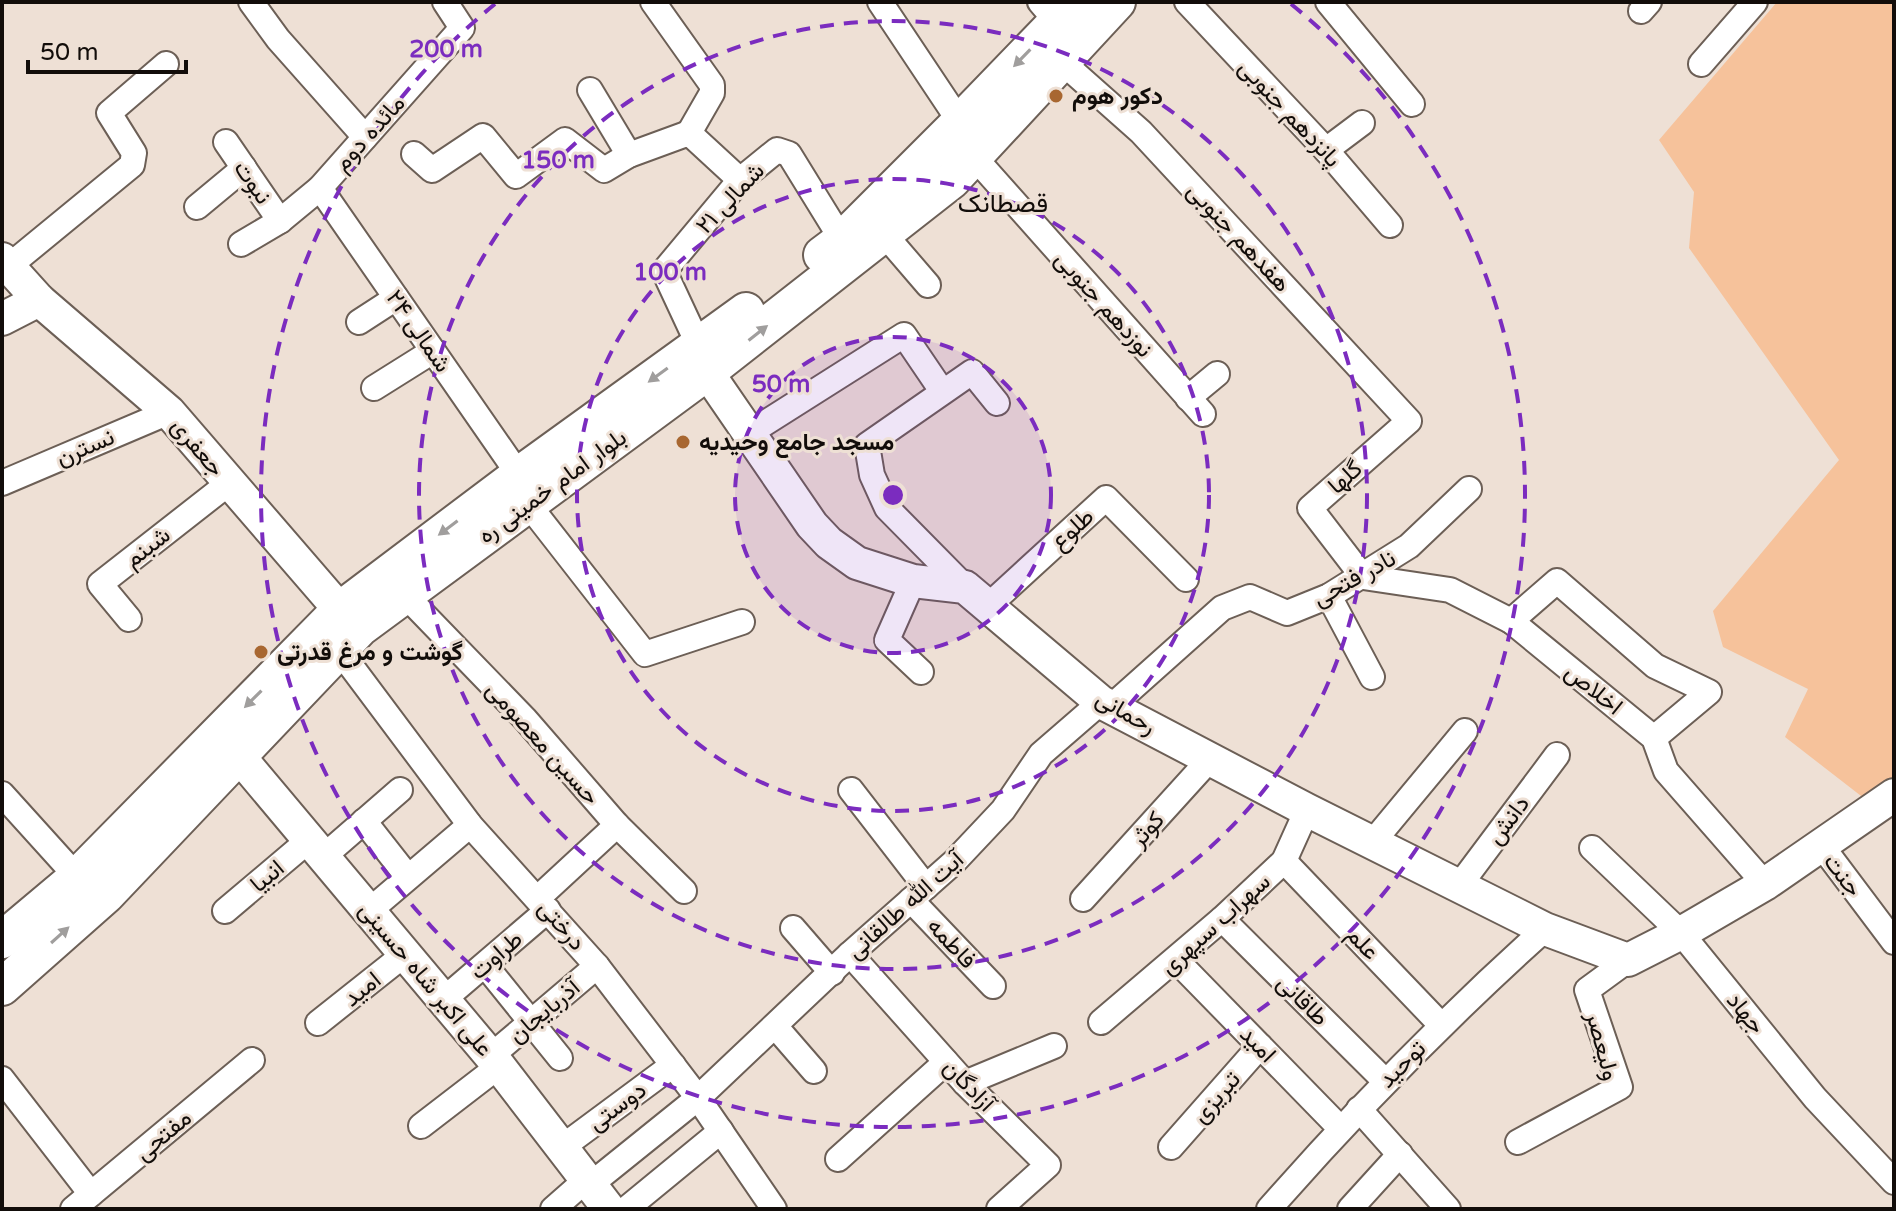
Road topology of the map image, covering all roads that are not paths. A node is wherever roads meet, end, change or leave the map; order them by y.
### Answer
1 (251, 2) edge
2 (445, 2) edge
3 (653, 2) edge
4 (880, 2) edge
5 (1117, 2) edge
6 (1187, 2) edge
7 (1328, 2) edge
8 (1755, 2) edge
9 (1058, 9) edge
10 (1061, 61) junction
11 (166, 64) dead end
12 (1701, 64) dead end
13 (590, 90) dead end
14 (1412, 104) dead end
15 (960, 122) junction
16 (1362, 123) dead end
17 (689, 133) junction
18 (365, 137) junction
19 (226, 142) dead end
20 (1326, 150) junction
21 (414, 154) dead end
22 (629, 155) junction
23 (975, 158) junction
24 (244, 168) junction
25 (740, 180) junction
26 (320, 188) junction
27 (197, 207) dead end
28 (280, 221) junction
29 (1390, 225) dead end
30 (885, 235) junction
31 (842, 240) junction
32 (241, 244) dead end
33 (5, 262) edge
34 (928, 285) dead end
35 (396, 298) junction
36 (39, 300) junction
37 (2, 319) edge
38 (359, 322) dead end
39 (433, 351) junction
40 (703, 359) junction
41 (1217, 374) dead end
42 (374, 388) dead end
43 (942, 391) junction
44 (997, 403) dead end
45 (169, 412) junction
46 (1409, 421) joint
47 (751, 432) junction
48 (2, 483) edge
49 (229, 483) junction
50 (524, 489) junction
51 (1469, 489) dead end
52 (1363, 577) junction
53 (1186, 579) dead end
54 (913, 581) junction
55 (404, 594) junction
56 (977, 596) junction
57 (1329, 596) junction
58 (340, 610) junction
59 (129, 619) dead end
60 (1511, 621) junction
61 (742, 622) dead end
62 (339, 650) junction
63 (921, 672) dead end
64 (1372, 677) dead end
65 (1106, 704) junction
66 (1465, 731) dead end
67 (1654, 738) junction
68 (237, 754) junction
69 (1557, 755) dead end
70 (1210, 759) junction
71 (400, 790) dead end
72 (851, 790) dead end
73 (2, 794) edge
74 (1894, 795) edge
75 (1307, 810) junction
76 (364, 821) junction
77 (470, 825) junction
78 (617, 825) junction
79 (1372, 843) junction
80 (1821, 845) junction
81 (1592, 848) dead end
82 (316, 849) junction
83 (1284, 861) junction
84 (77, 877) junction
85 (408, 877) junction
86 (1765, 884) junction
87 (1459, 886) junction
88 (684, 891) dead end
89 (918, 894) junction
90 (1083, 899) dead end
91 (543, 904) junction
92 (225, 911) dead end
93 (369, 911) junction
94 (1222, 919) junction
95 (793, 928) dead end
96 (1545, 929) junction
97 (1681, 933) junction
98 (2, 940) edge
99 (1894, 942) edge
100 (405, 954) junction
101 (850, 954) junction
102 (1176, 960) junction
103 (1628, 960) junction
104 (485, 965) junction
105 (597, 966) junction
106 (832, 973) junction
107 (993, 986) dead end
108 (2, 987) edge
109 (443, 1000) junction
110 (531, 1022) junction
111 (1101, 1022) dead end
112 (318, 1023) dead end
113 (1441, 1025) junction
114 (775, 1026) junction
115 (1054, 1046) dead end
116 (1260, 1046) junction
117 (560, 1058) dead end
118 (252, 1060) dead end
119 (495, 1061) junction
120 (946, 1062) junction
121 (673, 1065) junction
122 (814, 1071) dead end
123 (2, 1079) edge
124 (1385, 1081) junction
125 (965, 1083) junction
126 (698, 1098) junction
127 (1359, 1109) junction
128 (421, 1126) dead end
129 (1340, 1128) junction
130 (721, 1131) junction
131 (1518, 1142) dead end
132 (1171, 1147) dead end
133 (561, 1148) junction
134 (1400, 1154) junction
135 (838, 1159) dead end
136 (1894, 1182) edge
137 (595, 1191) edge
138 (82, 1201) edge
139 (553, 1209) edge
140 (626, 1209) edge
141 (774, 1209) edge
142 (1000, 1209) edge
143 (1269, 1209) edge
144 (1350, 1209) edge
145 (1448, 1209) edge

1 - 18 street
2 - 18 street, مائده دوم
3 - 17 street
4 - 15 street
5 - 10 main road, بلوار امام خمینی ره
6 - 20 street, پانزدهم جنوبی
7 - 14 street
8 - 12 street
9 -> 15 main road, بلوار امام خمینی ره
10 - 23 main road, بلوار امام خمینی ره
10 - 46 street, هفدهم جنوبی
11 - 33 street
13 - 22 street
15 - 31 main road, بلوار امام خمینی ره
16 - 20 street
17 - 22 street
17 - 25 street
18 - 26 street, مائده دوم
19 - 24 street, نبوت
20 - 29 street, پانزدهم جنوبی
21 - 22 street
23 - 30 main road, بلوار امام خمینی ره
23 - 41 street, نوزدهم جنوبی
24 - 27 street
24 - 28 street, نبوت
25 - 31 street, ۲۱ شمالی
25 - 40 street, ۲۱ شمالی
26 - 28 street, مائده دوم
26 - 35 street, ۲۴ شمالی
28 - 32 street, مائده دوم
30 - 34 street
40 -> 30 main road, بلوار امام خمینی ره
31 - 40 main road, بلوار امام خمینی ره
33 - 36 street, جعفری
35 - 38 street
35 - 39 street, ۲۴ شمالی
36 - 37 street
36 - 45 street, جعفری
39 - 42 street
39 - 50 street, ۲۴ شمالی
40 - 47 street
40 - 50 main road, بلوار امام خمینی ره
43 - 44 street
43 - 47 street
43 - 56 street
45 - 48 street, نسترن
45 - 49 street, جعفری
46 - 52 street, گلها
47 - 54 street
49 - 58 street, جعفری
49 - 59 street, شبنم
50 - 55 main road, بلوار امام خمینی ره
50 -> 58 main road, بلوار امام خمینی ره
50 - 61 street, ۲۴ شمالی
51 - 52 street, نادر فتحی
52 - 57 street, نادر فتحی
52 - 60 street, اخلاص
53 - 56 street, طلوع
54 - 56 street
54 - 63 street
55 - 62 main road, بلوار امام خمینی ره
55 - 78 street, حسین معصومی
56 - 65 street, رحمانی
57 - 64 street
57 - 65 street, نادر فتحی
58 -> 84 main road, بلوار امام خمینی ره
60 - 67 street, اخلاص
60 - 67 street
62 - 68 main road, بلوار امام خمینی ره
62 - 77 street, درختی
65 - 70 street, رحمانی
65 - 89 street, آیت الله طالقانی
66 - 79 street
67 - 86 street, اخلاص
68 - 82 street, علی اکبر شاه حسینی
108 -> 68 main road, بلوار امام خمینی ره
69 - 87 street, دانش
70 - 75 street, رحمانی
70 - 90 street, کوثر
71 - 76 street, انبیا
72 - 89 street, فاطمه
73 - 84 street
74 - 80 street
75 - 79 street, رحمانی
75 - 83 street, سهراب سپهری
76 - 82 street, انبیا
76 - 85 street
77 - 85 street
77 - 91 street, درختی
78 - 88 street, حسین معصومی
78 - 91 street, طراوت
79 - 87 street, رحمانی
80 - 86 street
80 - 99 street, جنت
81 - 97 street, جهاد
82 - 92 street, انبیا
82 - 93 street, علی اکبر شاه حسینی
83 - 94 street, سهراب سپهری
83 - 113 street, علم
84 - 98 main road, بلوار امام خمینی ره
85 - 93 street
86 - 97 street
87 - 96 street, رحمانی
89 - 101 street, آیت الله طالقانی
89 - 107 street, فاطمه
91 - 104 street, طراوت
91 - 105 street, درختی
93 - 100 street, علی اکبر شاه حسینی
94 - 102 street, سهراب سپهری
94 - 124 street, طاقانی
95 - 106 street
96 - 103 street, رحمانی
96 - 113 street, توحید
97 - 103 street
97 - 136 street, جهاد
100 - 109 street, علی اکبر شاه حسینی
100 - 112 street, امید
101 - 106 street, آیت الله طالقانی
101 - 120 street, آزادگان
102 - 111 street, سهراب سپهری
102 - 116 street, امید
103 - 131 street, ولیعصر
104 - 109 street, طراوت
104 - 110 street
105 - 110 street, آذربایجان
105 - 121 street, درختی
106 - 114 street, آیت الله طالقانی
109 - 119 street, علی اکبر شاه حسینی
110 - 117 street
110 - 119 street, آذربایجان
113 - 124 street, توحید
114 - 122 street
114 - 126 street, آیت الله طالقانی
115 - 125 street
116 - 129 street, امید
116 - 132 street, تبریزی
118 - 138 street, مفتحی
119 - 128 street, آذربایجان
119 - 133 street, علی اکبر شاه حسینی
120 - 125 street, آزادگان
120 - 135 street
121 - 126 street, درختی
121 - 133 street, دوستی
123 - 138 street
124 - 127 street, توحید
125 - 142 street, آزادگان
126 - 130 street, درختی
126 - 137 street, آیت الله طالقانی
127 - 129 street, توحید
127 - 134 street
129 - 143 street, توحید
130 - 140 street
130 - 141 street, درختی
133 - 137 street, علی اکبر شاه حسینی
134 - 144 street
134 - 145 street
137 - 139 street, آیت الله طالقانی

